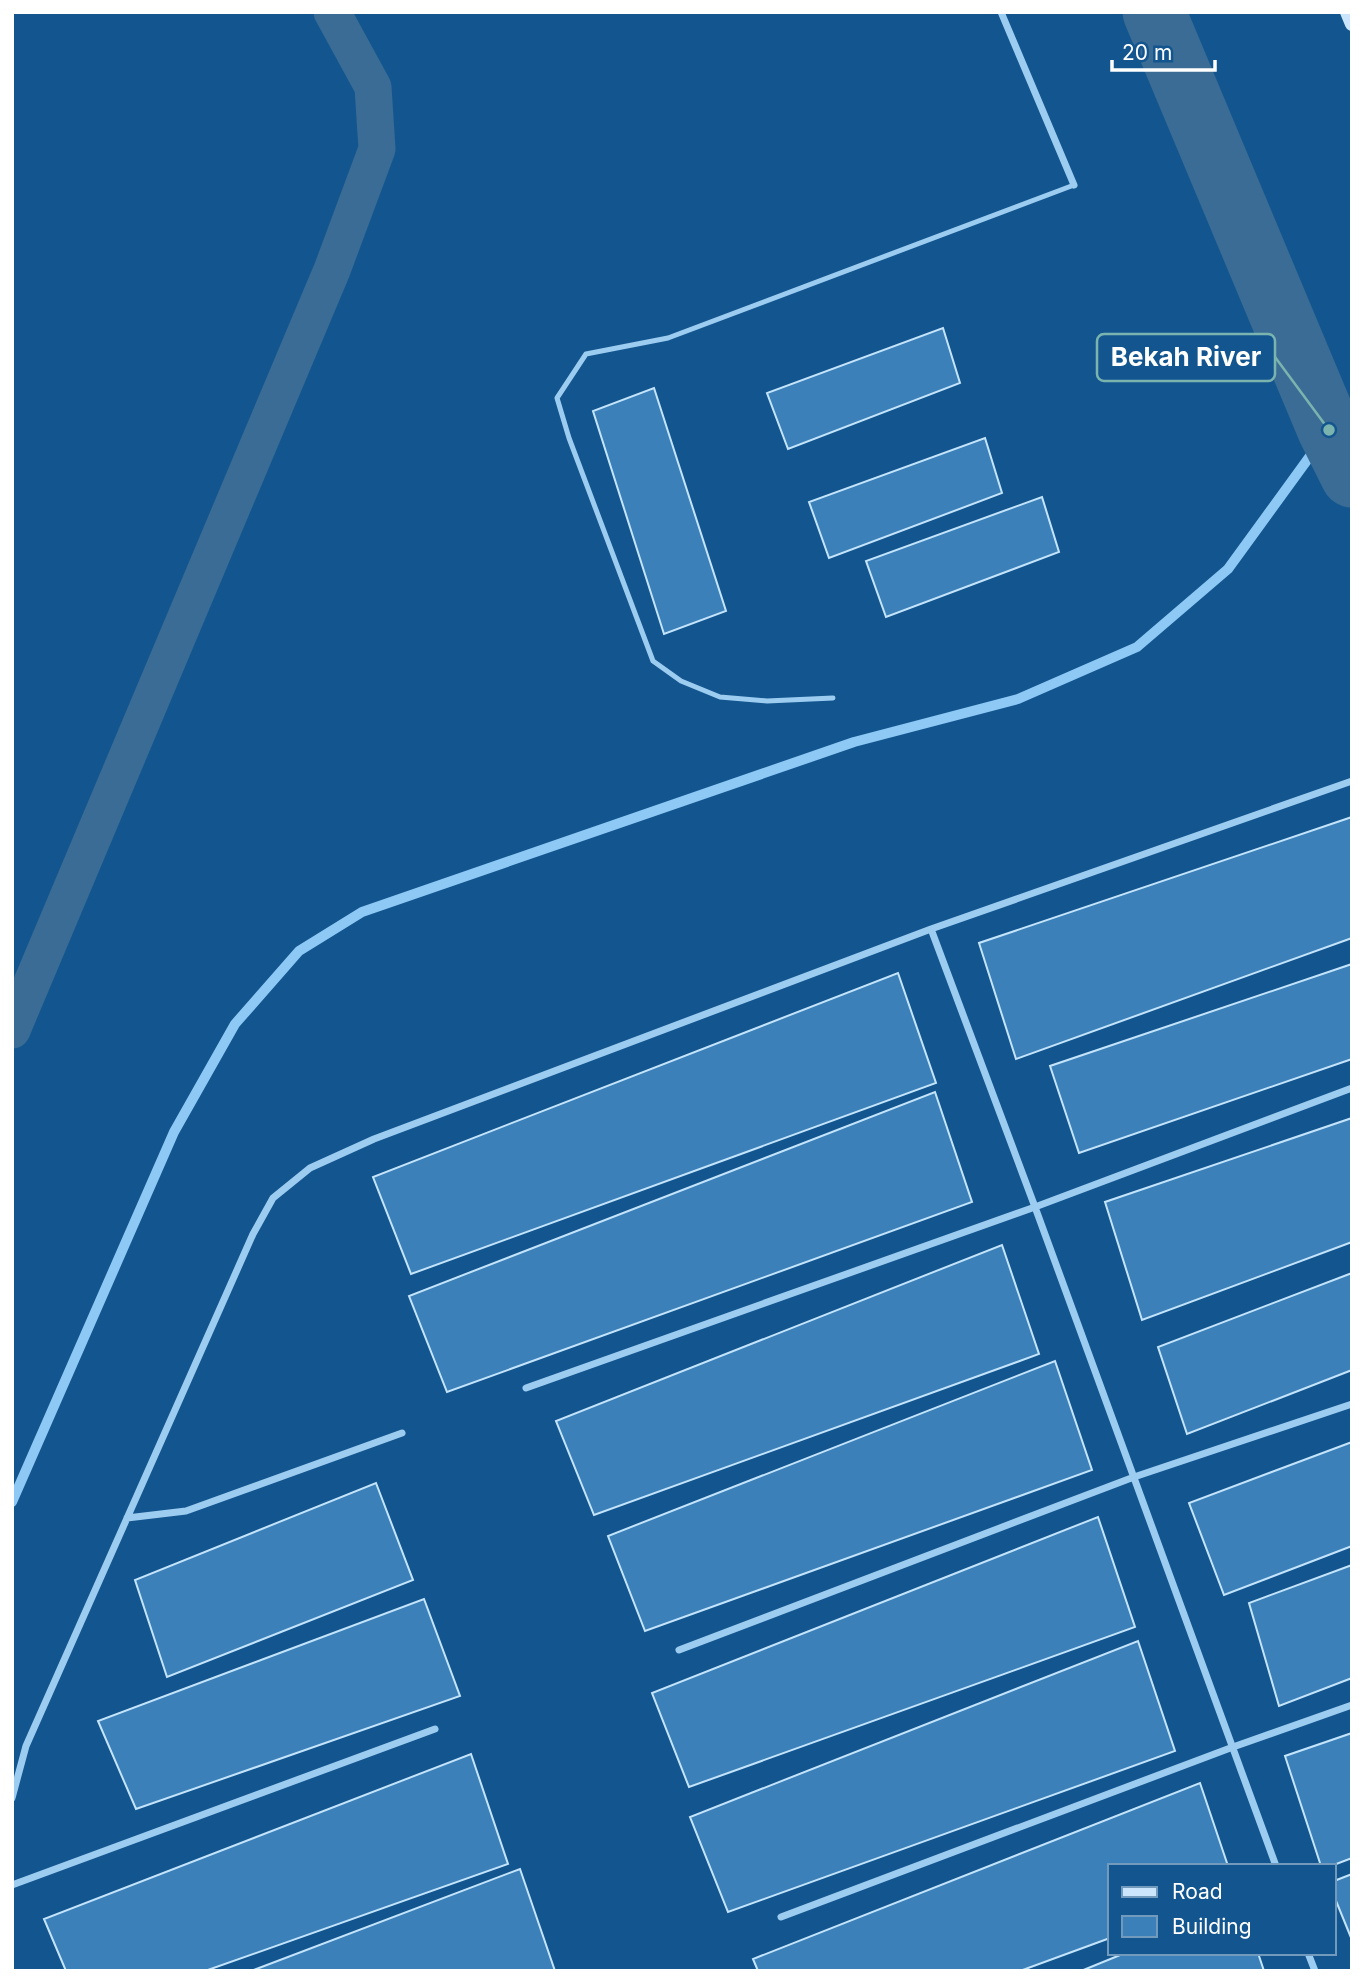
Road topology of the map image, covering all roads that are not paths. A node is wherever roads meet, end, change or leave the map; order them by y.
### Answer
1 (1001, 12) edge
2 (1347, 12) edge
3 (1352, 24) edge
4 (1074, 185) joint
5 (833, 698) dead end
6 (1352, 781) edge
7 (931, 929) junction
8 (1352, 1088) edge
9 (1035, 1206) junction
10 (526, 1388) dead end
11 (1352, 1404) edge
12 (402, 1433) dead end
13 (1134, 1477) junction
14 (127, 1518) junction
15 (679, 1650) dead end
16 (1352, 1705) edge
17 (435, 1729) dead end
18 (1233, 1747) junction
19 (12, 1798) edge
20 (1275, 1864) edge
21 (12, 1885) edge
22 (781, 1917) dead end

1 - 4 street
2 - 3 street
4 - 5 lane
6 - 7 street
7 - 9 street
7 - 14 street
8 - 9 street
9 - 10 street
9 - 13 street
11 - 13 street
12 - 14 street
13 - 15 street
13 - 18 street
14 - 19 street
16 - 18 street
17 - 21 street
18 - 20 street
18 - 22 street

